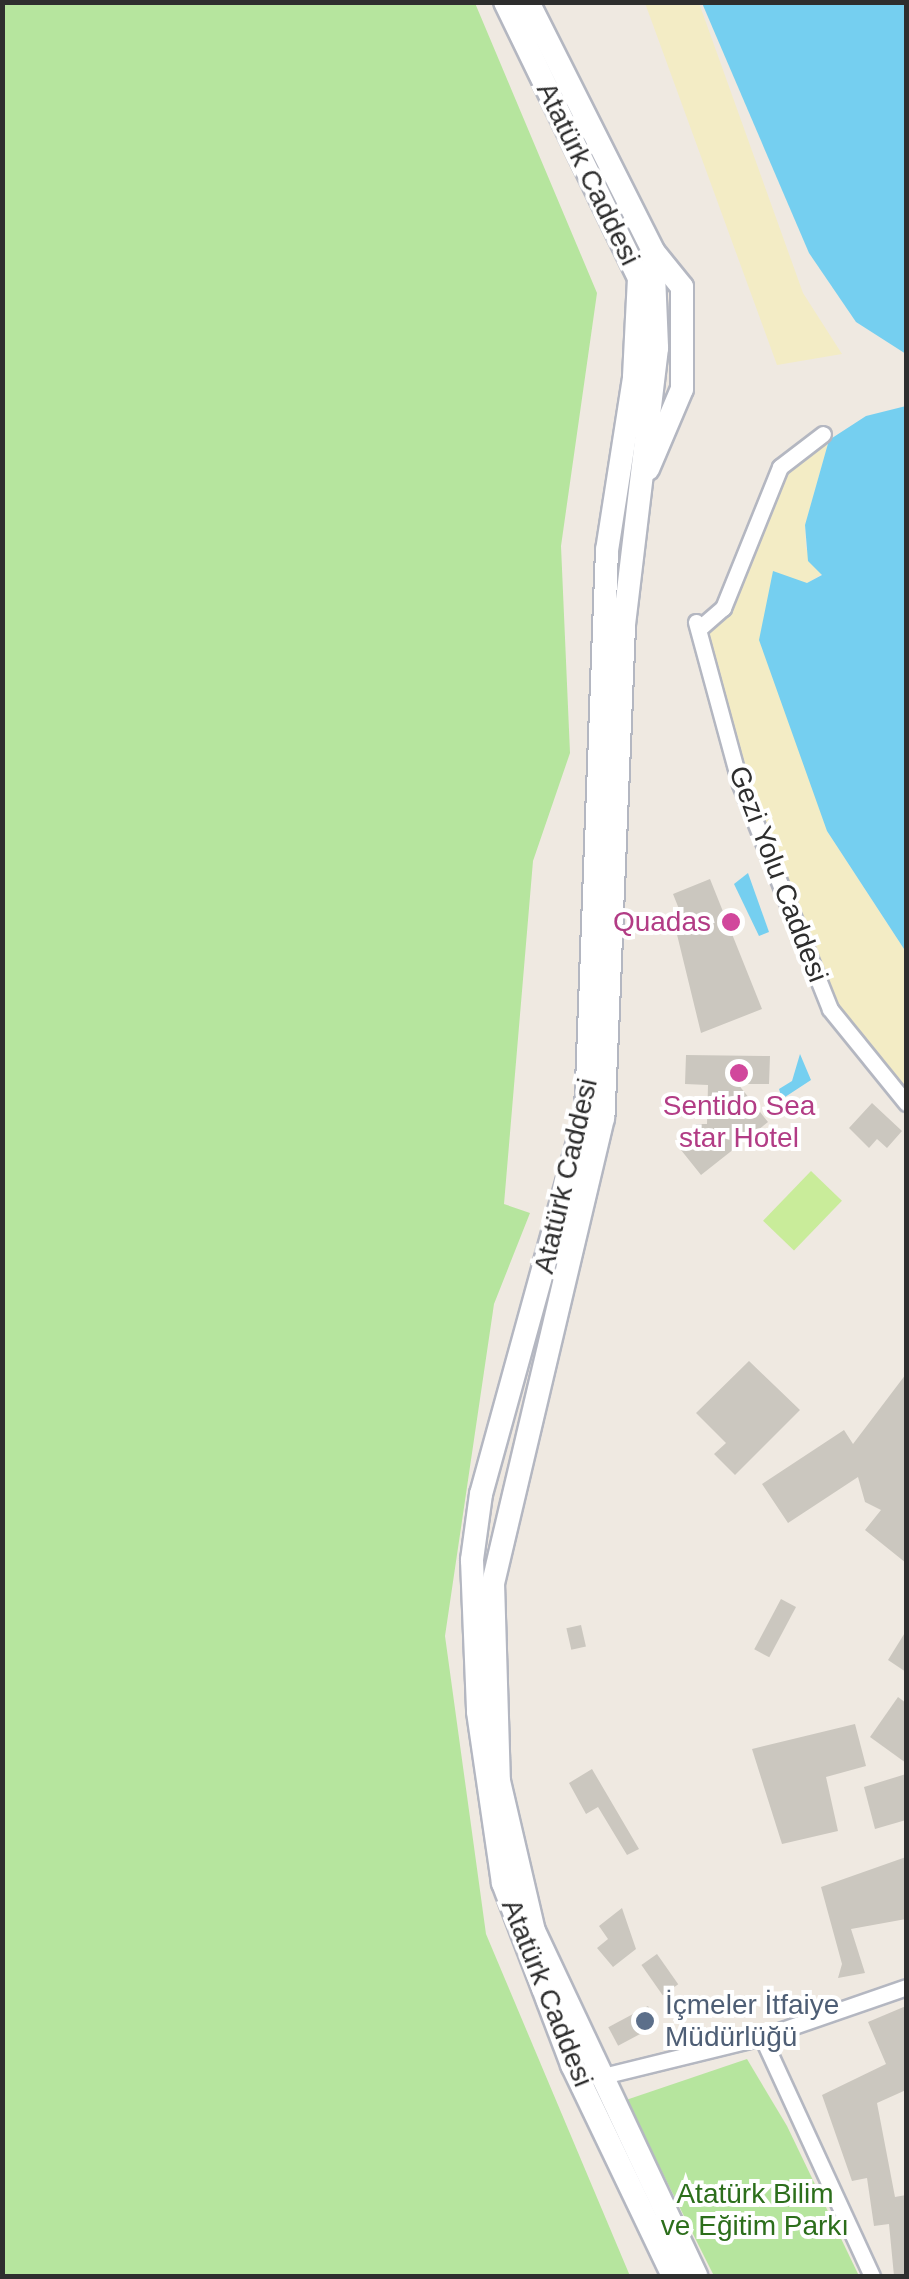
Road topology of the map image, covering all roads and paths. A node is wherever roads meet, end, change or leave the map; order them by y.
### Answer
1 (505, 2) edge
2 (528, 2) edge
3 (823, 434) dead end
4 (906, 1103) edge
5 (906, 1988) edge
6 (762, 2038) junction
7 (598, 2077) junction
8 (673, 2276) edge
9 (696, 2276) edge
10 (872, 2276) edge

1 - 8 street, Atatürk Caddesi
2 - 7 street, Atatürk Caddesi
3 - 4 street, Gezi Yolu Caddesi
5 - 6 street
6 - 7 street
6 - 10 street
7 - 9 street, Atatürk Caddesi

